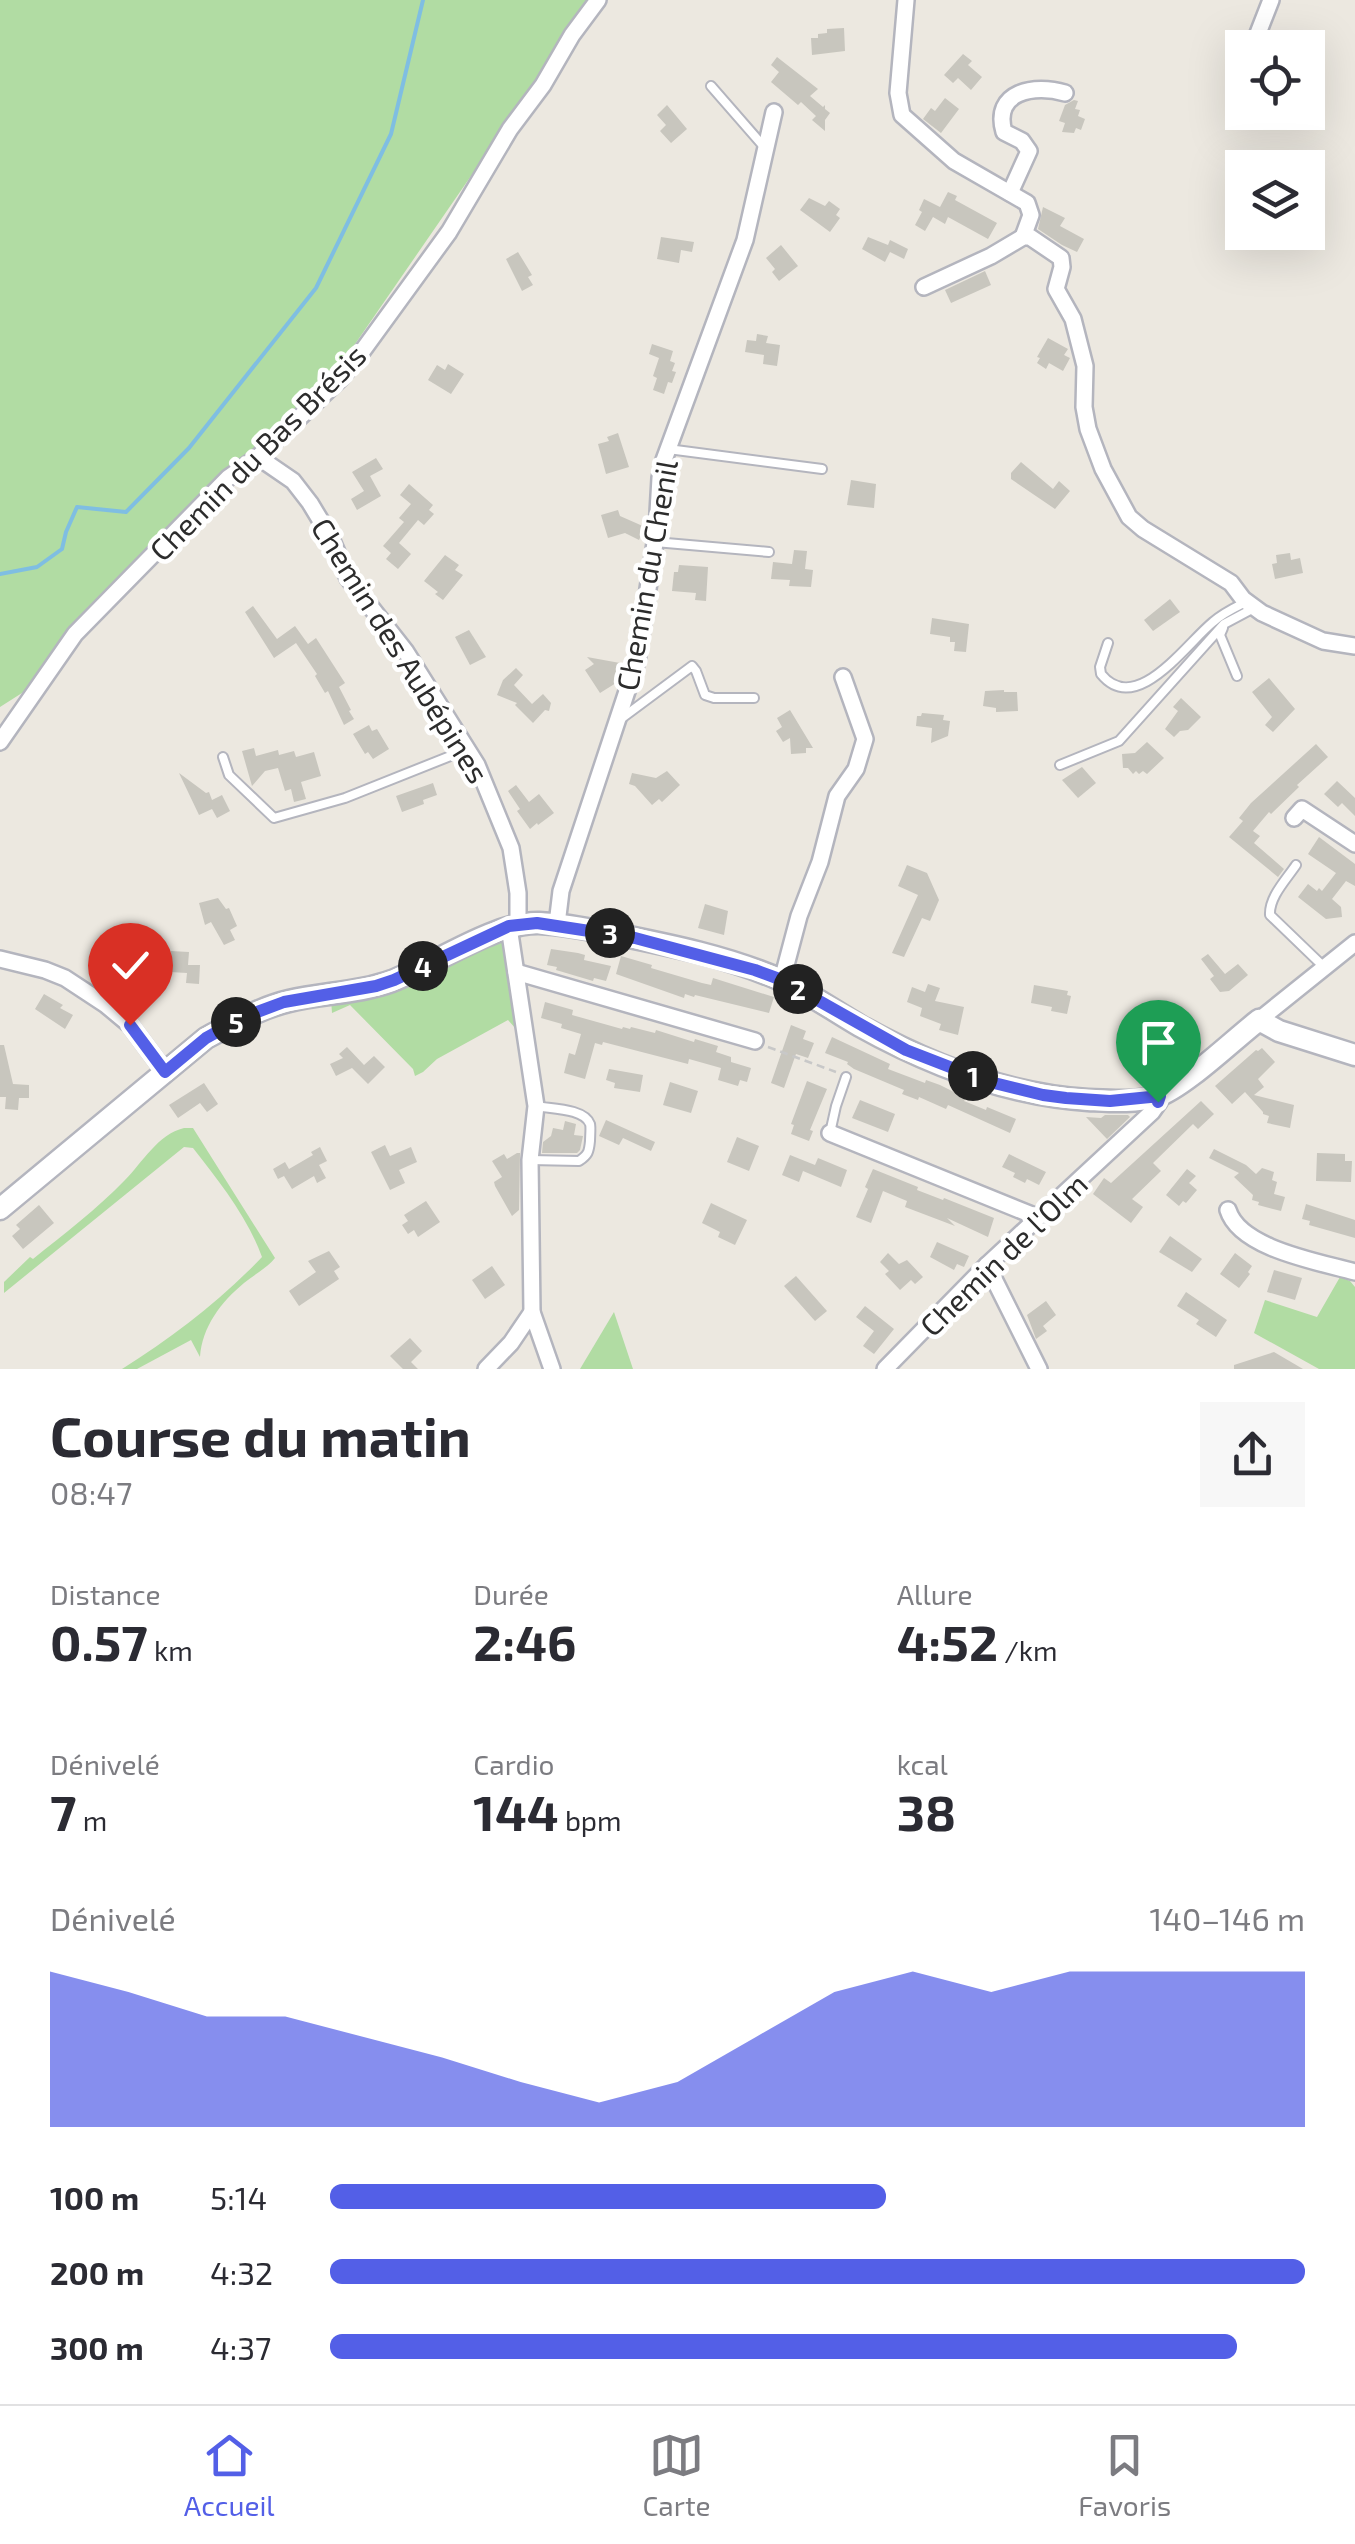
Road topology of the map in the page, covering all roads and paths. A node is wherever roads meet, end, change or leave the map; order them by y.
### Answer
1 (598, 0) edge
2 (906, 0) edge
3 (1271, 0) edge
4 (1259, 30) edge
5 (711, 86) dead end
6 (1065, 93) dead end
7 (774, 112) dead end
8 (766, 149) junction
9 (1010, 194) junction
10 (1023, 237) junction
11 (924, 287) dead end
12 (668, 449) junction
13 (258, 456) junction
14 (822, 469) dead end
15 (655, 542) junction
16 (769, 552) dead end
17 (1250, 605) junction
18 (1224, 624) junction
19 (1108, 643) dead end
20 (1355, 646) edge
21 (1237, 676) dead end
22 (843, 678) dead end
23 (754, 698) dead end
24 (618, 720) junction
25 (0, 742) edge
26 (468, 749) junction
27 (223, 757) dead end
28 (1060, 765) dead end
29 (1294, 818) dead end
30 (1355, 844) edge
31 (1296, 865) dead end
32 (557, 924) junction
33 (514, 925) junction
34 (1355, 943) edge
35 (0, 960) edge
36 (1324, 967) junction
37 (516, 972) junction
38 (782, 980) junction
39 (1258, 1020) junction
40 (755, 1041) joint
41 (1355, 1056) edge
42 (165, 1072) junction
43 (846, 1077) joint
44 (1160, 1096) junction
45 (536, 1106) junction
46 (830, 1133) joint
47 (530, 1160) junction
48 (0, 1209) edge
49 (1228, 1210) dead end
50 (1037, 1217) junction
51 (987, 1265) junction
52 (1355, 1272) edge
53 (532, 1312) junction
54 (486, 1369) edge
55 (552, 1369) edge
56 (885, 1369) edge
57 (1039, 1369) edge

1 - 13 street, Chemin du Bas Brésis
2 - 9 street
3 - 4 street
5 - 8 lane
6 - 9 street
7 - 8 street, Chemin du Chenil
8 - 12 street, Chemin du Chenil
9 - 10 street
10 - 11 street
10 - 17 street
12 - 14 lane
12 - 15 street, Chemin du Chenil
13 - 25 street, Chemin du Bas Brésis
13 - 26 street, Chemin des Aubépines
15 - 16 lane
15 - 24 street, Chemin du Chenil
17 - 18 lane
17 - 19 lane
17 - 20 street
18 - 21 lane
18 - 28 lane
22 - 38 street
23 - 24 lane
24 - 32 street, Chemin du Chenil
26 - 27 lane
26 - 33 street, Chemin des Aubépines
29 - 30 street
31 - 36 lane
32 - 33 street
32 - 38 street
33 - 37 street, Chemin des Aubépines
33 - 42 street
34 - 36 street
35 - 42 street
36 - 39 street
37 - 40 street
37 - 45 street, Chemin des Aubépines
38 - 44 street
39 - 41 street
39 - 44 street
40 - 43 path
42 - 48 street
43 - 46 lane
44 - 50 street, Chemin de l'Olm
45 - 47 street, Chemin des Aubépines
45 - 47 lane
46 - 50 street
47 - 53 street, Chemin des Aubépines
49 - 52 street
50 - 51 street, Chemin de l'Olm
51 - 56 street, Chemin de l'Olm
51 - 57 street
53 - 54 street
53 - 55 street, Chemin des Aubépines

